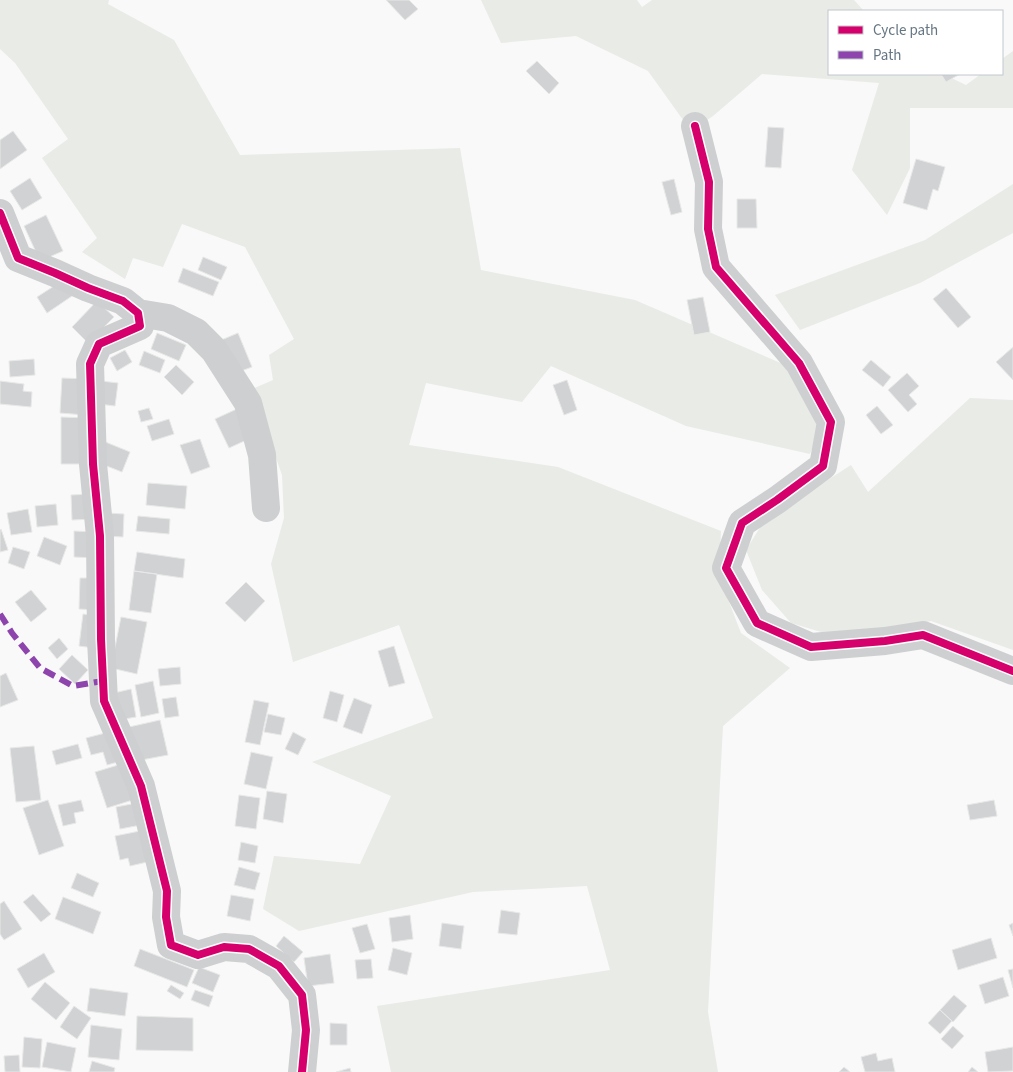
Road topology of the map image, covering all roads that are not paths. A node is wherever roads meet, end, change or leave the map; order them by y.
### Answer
1 (695, 126) dead end
2 (0, 213) edge
3 (138, 313) junction
4 (266, 508) dead end
5 (1013, 671) edge
6 (302, 1072) edge

1 - 5 street
2 - 3 street
3 - 4 street
3 - 6 street

